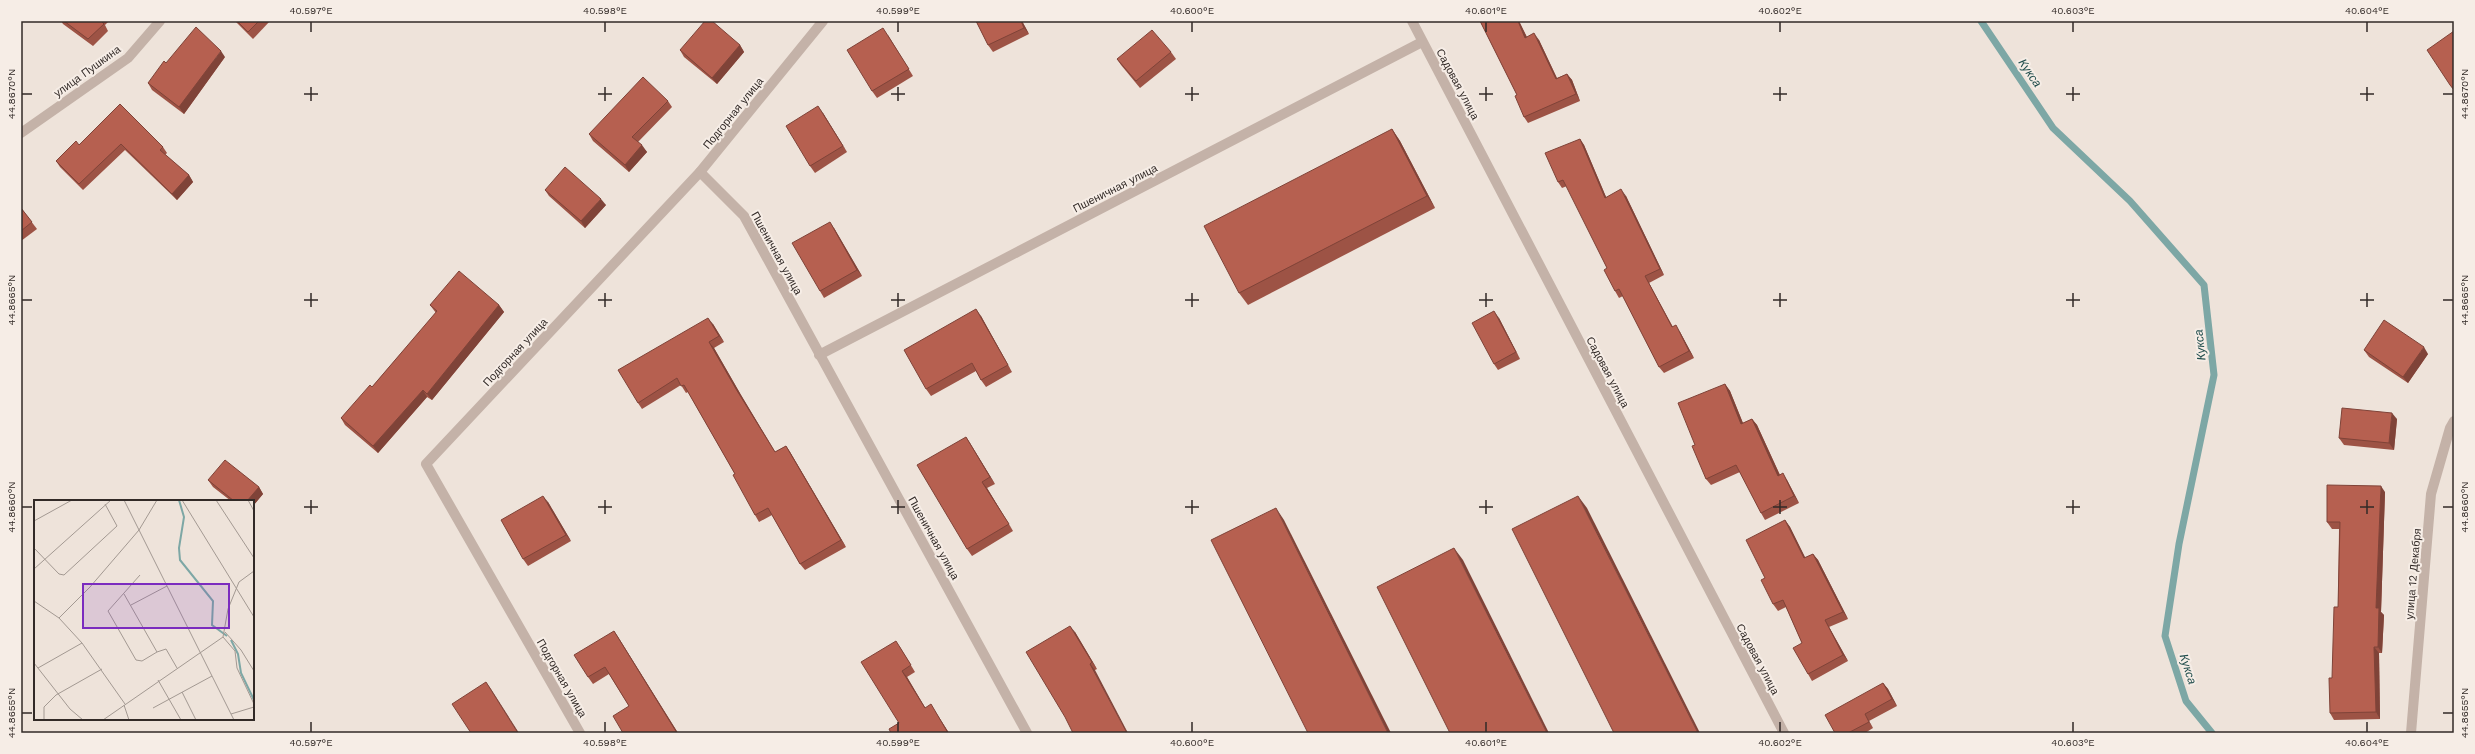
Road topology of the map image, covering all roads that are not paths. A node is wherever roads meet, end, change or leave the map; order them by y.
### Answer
1 (160, 21) edge
2 (824, 21) edge
3 (1412, 21) edge
4 (1422, 42) junction
5 (21, 133) edge
6 (700, 172) junction
7 (819, 355) junction
8 (2454, 421) edge
9 (580, 733) edge
10 (1027, 733) edge
11 (1784, 733) edge
12 (2411, 733) edge

1 - 5 street, улица Пушкина
2 - 6 street, Подгорная улица
3 - 4 street, Садовая улица
4 - 7 street, Пшеничная улица
4 - 11 street, Садовая улица
6 - 7 street, Пшеничная улица
6 - 9 street, Подгорная улица
7 - 10 street, Пшеничная улица
8 - 12 street, улица 12 Декабря

